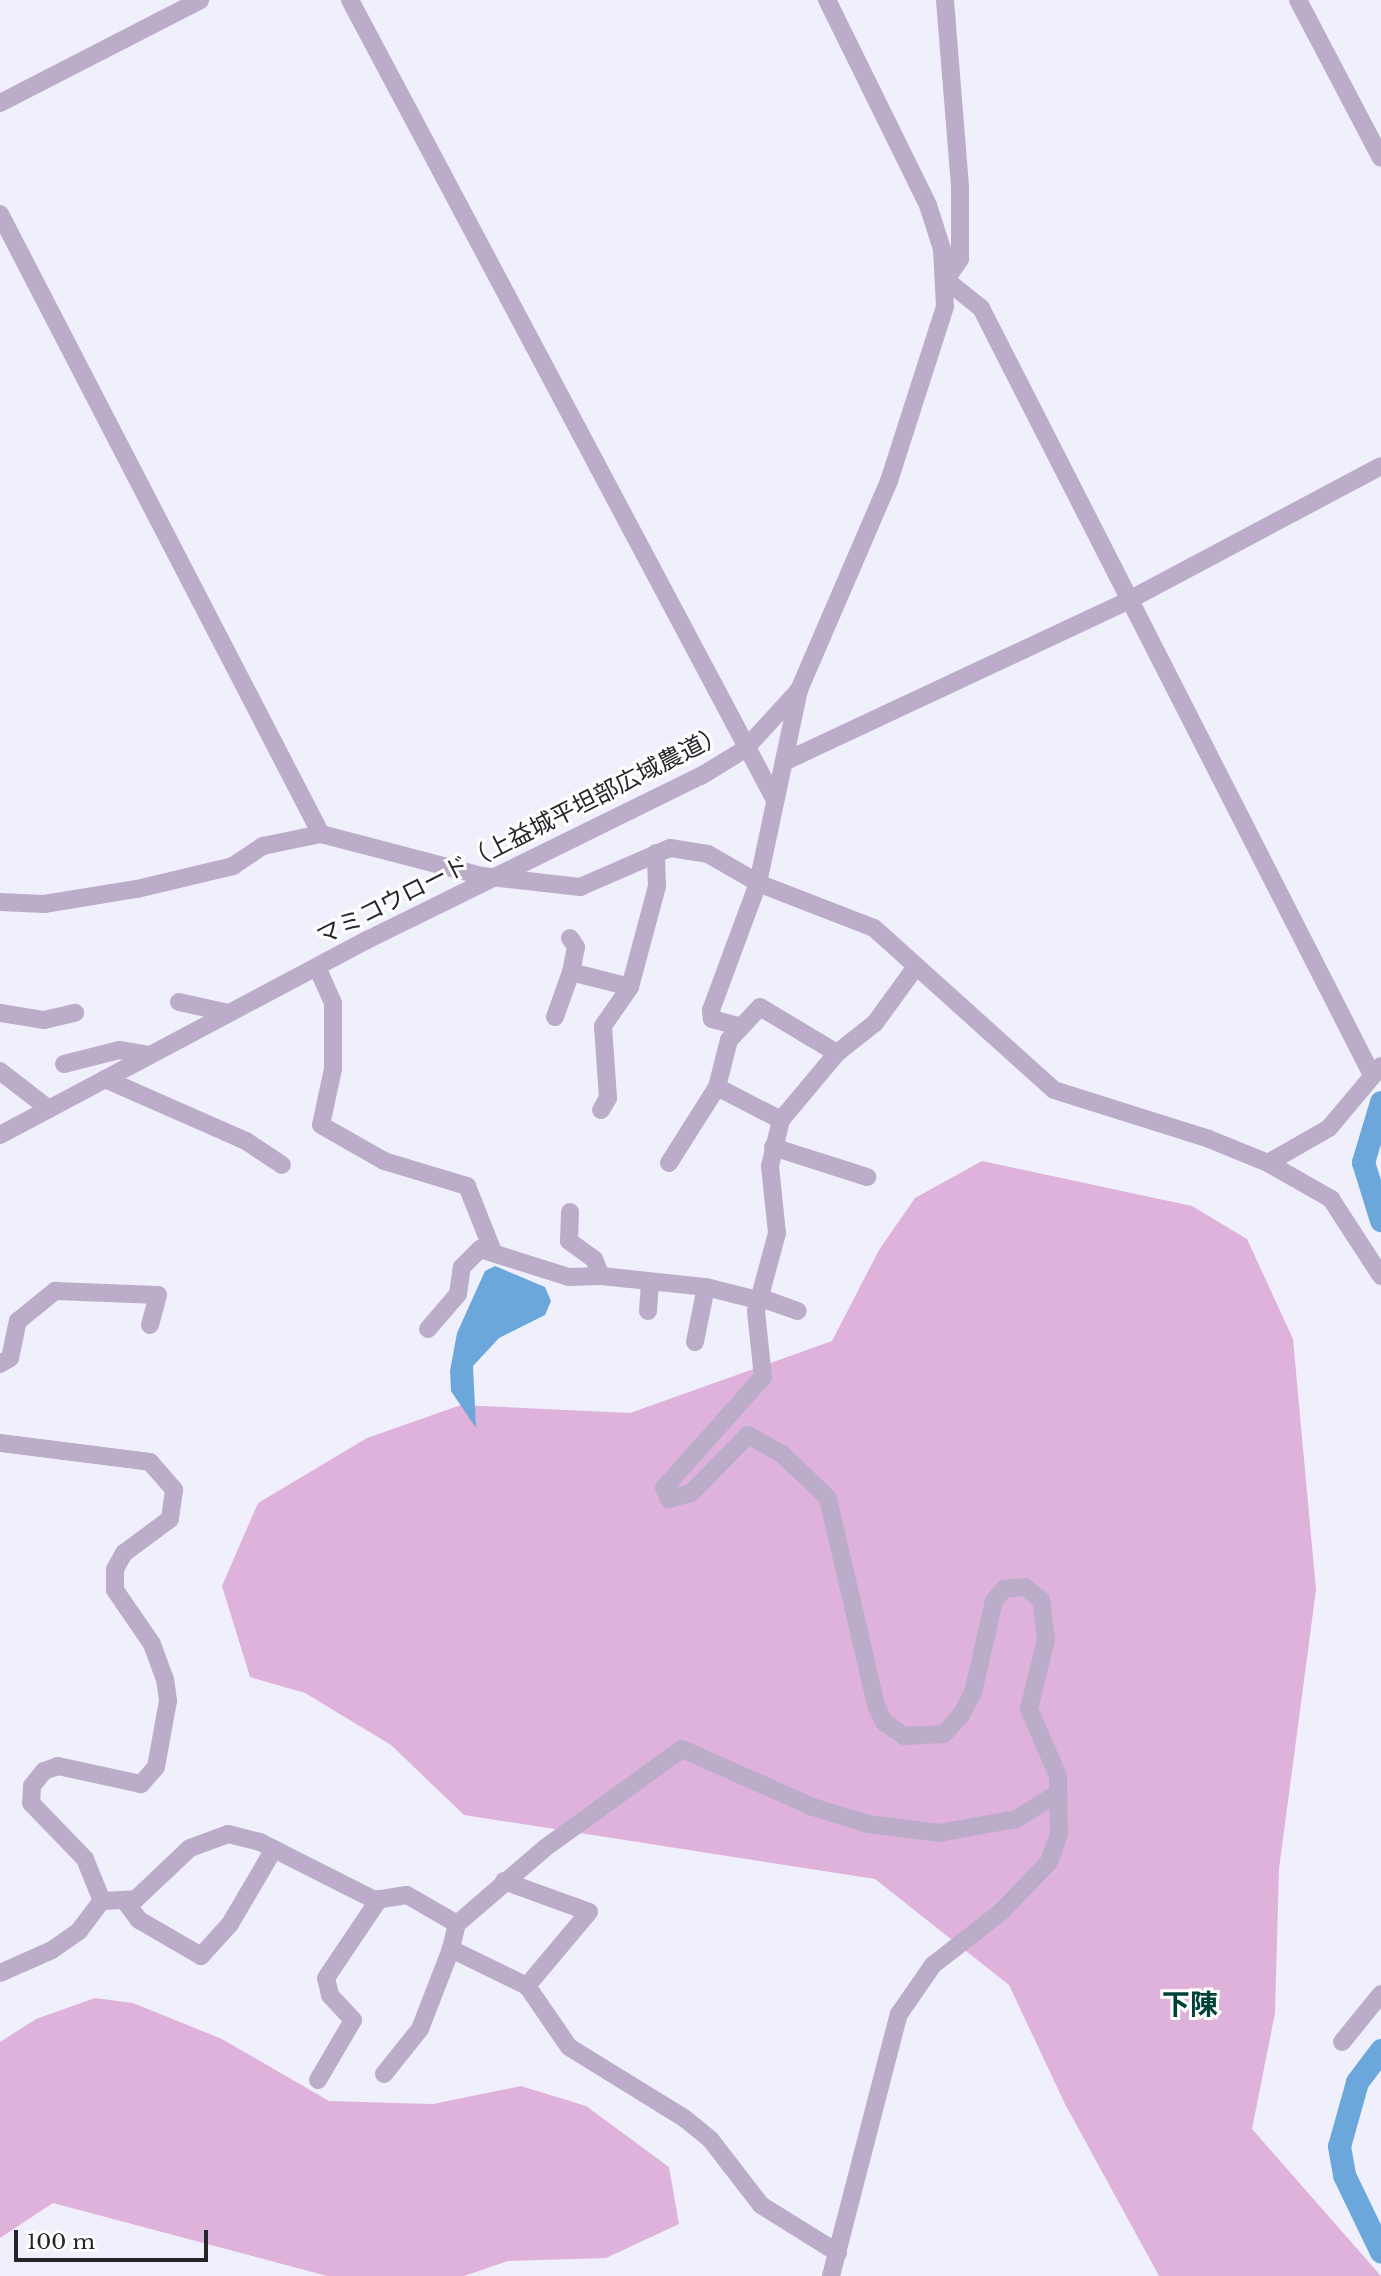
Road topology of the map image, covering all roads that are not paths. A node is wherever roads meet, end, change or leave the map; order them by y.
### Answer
1 (200, 0) edge
2 (350, 0) edge
3 (827, 0) edge
4 (945, 0) edge
5 (1298, 0) edge
6 (0, 103) edge
7 (1381, 158) edge
8 (0, 214) edge
9 (946, 280) junction
10 (1381, 466) edge
11 (1129, 600) junction
12 (799, 690) junction
13 (745, 749) junction
14 (788, 760) junction
15 (775, 800) junction
16 (321, 834) junction
17 (656, 853) junction
18 (507, 875) junction
19 (758, 883) junction
20 (0, 902) edge
21 (570, 938) dead end
22 (317, 967) junction
23 (915, 968) junction
24 (571, 972) junction
25 (630, 987) junction
26 (179, 1002) dead end
27 (0, 1013) edge
28 (75, 1013) dead end
29 (229, 1013) junction
30 (555, 1017) dead end
31 (738, 1026) junction
32 (837, 1053) junction
33 (149, 1055) junction
34 (64, 1064) dead end
35 (1376, 1071) edge
36 (0, 1072) edge
37 (105, 1079) junction
38 (717, 1087) junction
39 (49, 1109) junction
40 (601, 1110) dead end
41 (781, 1120) junction
42 (0, 1135) edge
43 (773, 1147) junction
44 (669, 1163) dead end
45 (1268, 1163) junction
46 (282, 1165) dead end
47 (867, 1177) dead end
48 (570, 1212) dead end
49 (492, 1249) junction
50 (601, 1276) junction
51 (1381, 1276) edge
52 (650, 1282) junction
53 (706, 1287) junction
54 (757, 1298) junction
55 (648, 1311) dead end
56 (798, 1311) dead end
57 (150, 1325) dead end
58 (428, 1329) dead end
59 (695, 1342) dead end
60 (0, 1364) edge
61 (0, 1443) edge
62 (1057, 1794) junction
63 (274, 1849) junction
64 (504, 1881) junction
65 (379, 1899) junction
66 (102, 1901) junction
67 (127, 1904) junction
68 (457, 1924) junction
69 (451, 1950) junction
70 (0, 1973) edge
71 (527, 1986) junction
72 (1381, 1994) edge
73 (1342, 2042) dead end
74 (384, 2074) dead end
75 (318, 2080) dead end
76 (838, 2253) junction
77 (831, 2276) edge

1 - 6 street
2 - 13 street
3 - 9 street, マミコウロード（上益城平坦部広域農道）
4 - 9 street
5 - 7 street
8 - 16 street
9 - 11 street
9 - 12 street, マミコウロード（上益城平坦部広域農道）
10 - 11 street
11 - 14 street
11 - 35 street
12 - 13 street, マミコウロード（上益城平坦部広域農道）
12 - 14 street
13 - 15 street
13 - 18 street, マミコウロード（上益城平坦部広域農道）
14 - 15 street
15 - 19 street
16 - 18 street
16 - 20 street
17 - 18 street
17 - 19 street
17 - 25 street
18 - 22 street, マミコウロード（上益城平坦部広域農道）
19 - 23 street
19 - 31 street
21 - 24 street
22 - 29 street, マミコウロード（上益城平坦部広域農道）
22 - 49 street
23 - 32 street
23 - 45 street
24 - 25 street
24 - 30 street
25 - 40 street
26 - 29 street
27 - 28 street
29 - 33 street, マミコウロード（上益城平坦部広域農道）
31 - 32 street
31 - 38 street
32 - 41 street
33 - 34 street
33 - 37 street, マミコウロード（上益城平坦部広域農道）
35 - 45 street
36 - 39 street
37 - 39 street, マミコウロード（上益城平坦部広域農道）
37 - 46 street
38 - 41 street
38 - 44 street
39 - 42 street, マミコウロード（上益城平坦部広域農道）
41 - 43 street
43 - 47 street
43 - 54 street
45 - 51 street
48 - 50 street
49 - 50 street
49 - 58 street
50 - 52 street
52 - 53 street
52 - 55 street
53 - 54 street
53 - 59 street
54 - 56 street
54 - 62 street
57 - 60 street
61 - 66 street
62 - 64 street
62 - 76 street
63 - 65 street
63 - 67 street
63 - 67 street
64 - 68 street
64 - 71 street
65 - 68 street
65 - 75 street
66 - 67 street
66 - 70 street
68 - 69 street
69 - 71 street
69 - 74 street
71 - 76 street
72 - 73 street
76 - 77 street

